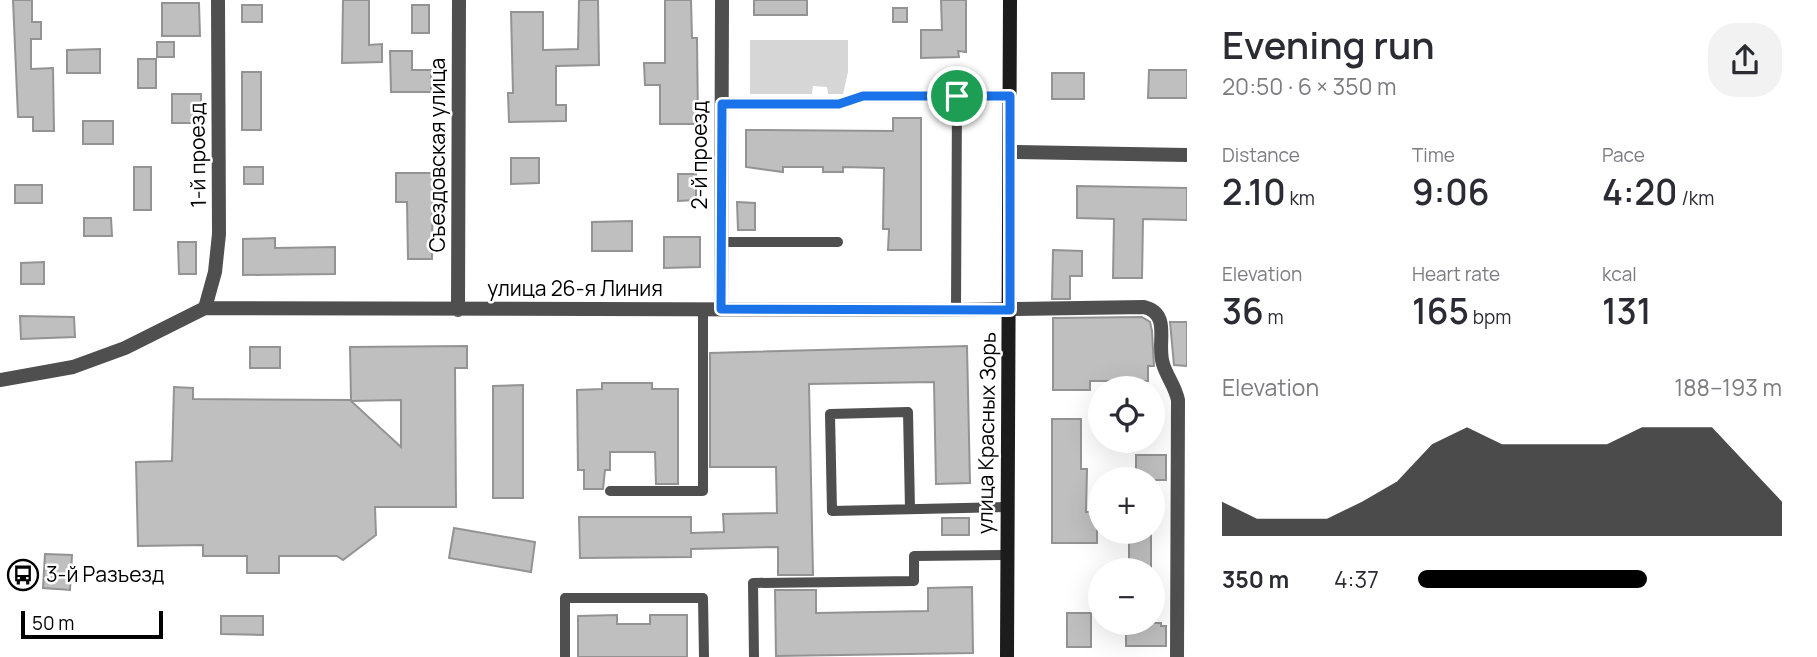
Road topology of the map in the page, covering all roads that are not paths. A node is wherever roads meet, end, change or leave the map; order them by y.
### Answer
1 (218, 0) edge
2 (459, 0) edge
3 (722, 0) edge
4 (1010, 0) edge
5 (957, 96) junction
6 (1010, 96) junction
7 (722, 104) junction
8 (1010, 152) junction
9 (1187, 155) edge
10 (721, 242) junction
11 (838, 242) dead end
12 (205, 308) junction
13 (703, 309) junction
14 (721, 309) junction
15 (458, 310) junction
16 (956, 310) junction
17 (1010, 310) junction
18 (0, 380) edge
19 (610, 491) dead end
20 (1006, 507) junction
21 (910, 509) junction
22 (1006, 555) junction
23 (565, 657) edge
24 (704, 657) edge
25 (754, 657) edge
26 (1007, 657) edge
27 (1177, 657) edge

1 - 12 street, 1-й проезд
2 - 15 street, Съездовская улица
3 - 7 street, 2-й проезд
4 - 6 street, улица Красных Зорь
5 - 6 lane
5 - 7 lane
5 - 16 lane
6 - 8 street, улица Красных Зорь
7 - 10 street, 2-й проезд
8 - 9 street
8 - 17 street, улица Красных Зорь
10 - 11 lane
10 - 14 street, 2-й проезд
12 - 15 street, улица 26-я Линия
12 - 18 street, улица 26-я Линия
13 - 14 street, улица 26-я Линия
13 - 15 street, улица 26-я Линия
13 - 19 lane
14 - 16 street, улица 26-я Линия
16 - 17 street, улица 26-я Линия
17 - 20 street, улица Красных Зорь
17 - 27 street, улица 26-я Линия
20 - 21 lane
20 - 22 street, улица Красных Зорь
21 - 21 lane
22 - 25 lane
22 - 26 street, улица Красных Зорь
23 - 24 lane

